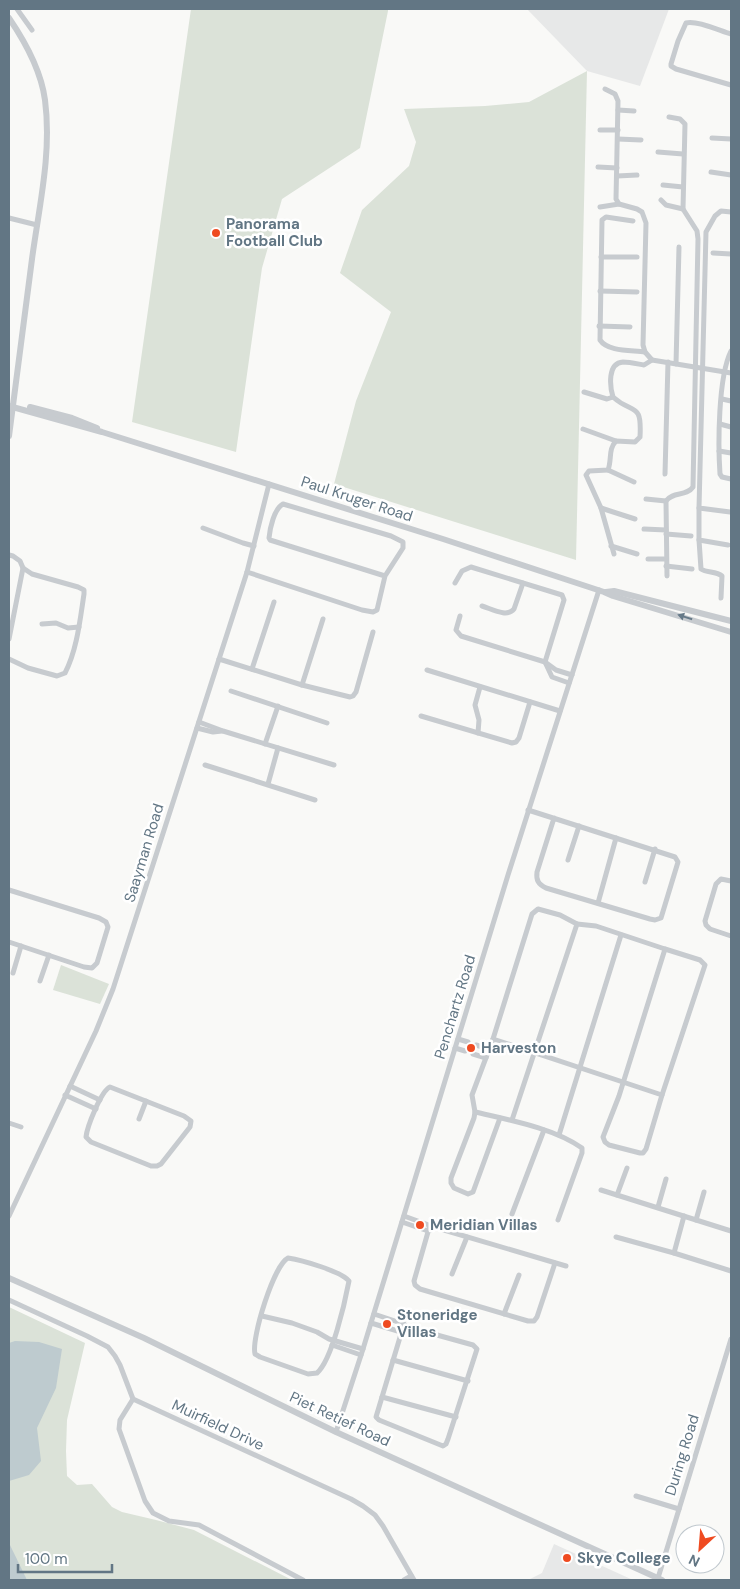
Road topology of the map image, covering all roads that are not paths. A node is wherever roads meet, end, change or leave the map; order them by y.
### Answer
1 (17, 9) edge
2 (9, 18) edge
3 (32, 30) dead end
4 (731, 34) edge
5 (731, 85) edge
6 (605, 89) dead end
7 (618, 110) junction
8 (634, 111) dead end
9 (669, 117) dead end
10 (600, 130) dead end
11 (618, 130) junction
12 (712, 138) dead end
13 (618, 139) junction
14 (731, 139) edge
15 (641, 140) dead end
16 (658, 152) dead end
17 (683, 154) junction
18 (598, 167) dead end
19 (617, 168) junction
20 (711, 172) dead end
21 (637, 175) dead end
22 (731, 175) edge
23 (617, 176) junction
24 (662, 185) dead end
25 (683, 187) junction
26 (661, 200) dead end
27 (619, 204) junction
28 (600, 207) dead end
29 (682, 210) junction
30 (731, 212) edge
31 (9, 218) edge
32 (633, 221) dead end
33 (37, 225) junction
34 (679, 247) dead end
35 (713, 253) dead end
36 (731, 254) edge
37 (601, 256) junction
38 (637, 256) dead end
39 (600, 291) junction
40 (637, 292) dead end
41 (599, 326) junction
42 (630, 327) dead end
43 (645, 352) junction
44 (731, 352) edge
45 (652, 360) junction
46 (668, 362) junction
47 (676, 364) junction
48 (694, 368) junction
49 (702, 368) junction
50 (728, 373) edge
51 (584, 392) dead end
52 (613, 397) junction
53 (722, 400) junction
54 (731, 401) edge
55 (11, 404) edge
56 (720, 424) junction
57 (731, 426) edge
58 (583, 429) dead end
59 (9, 436) edge
60 (616, 441) junction
61 (719, 451) junction
62 (731, 453) edge
63 (608, 470) junction
64 (665, 474) dead end
65 (731, 479) edge
66 (634, 482) dead end
67 (269, 484) junction
68 (646, 498) dead end
69 (666, 501) junction
70 (601, 508) junction
71 (699, 508) junction
72 (730, 512) dead end
73 (635, 520) dead end
74 (203, 528) dead end
75 (644, 530) dead end
76 (666, 532) junction
77 (691, 536) dead end
78 (699, 540) junction
79 (728, 545) dead end
80 (254, 546) junction
81 (611, 546) junction
82 (614, 554) dead end
83 (637, 554) dead end
84 (9, 555) edge
85 (648, 559) dead end
86 (666, 559) junction
87 (666, 566) junction
88 (23, 568) junction
89 (692, 569) dead end
90 (247, 572) junction
91 (385, 576) junction
92 (667, 576) dead end
93 (455, 583) dead end
94 (524, 583) junction
95 (601, 591) junction
96 (721, 598) dead end
97 (274, 602) dead end
98 (482, 606) dead end
99 (460, 616) dead end
100 (323, 619) dead end
101 (731, 620) edge
102 (42, 624) dead end
103 (79, 627) junction
104 (373, 632) dead end
105 (731, 632) edge
106 (9, 639) edge
107 (9, 659) edge
108 (219, 659) junction
109 (545, 662) junction
110 (252, 669) junction
111 (427, 670) dead end
112 (572, 675) junction
113 (569, 683) junction
114 (302, 684) junction
115 (480, 687) junction
116 (231, 691) dead end
117 (530, 702) junction
118 (278, 706) junction
119 (560, 711) junction
120 (421, 716) dead end
121 (200, 722) junction
122 (327, 722) dead end
123 (207, 724) junction
124 (197, 728) junction
125 (205, 731) junction
126 (223, 731) junction
127 (478, 733) junction
128 (265, 744) junction
129 (278, 748) junction
130 (205, 765) dead end
131 (334, 765) dead end
132 (268, 784) junction
133 (315, 800) dead end
134 (528, 810) junction
135 (554, 818) junction
136 (578, 826) junction
137 (616, 838) junction
138 (655, 849) junction
139 (568, 860) dead end
140 (731, 881) edge
141 (644, 882) dead end
142 (9, 890) edge
143 (598, 904) junction
144 (577, 924) junction
145 (621, 935) junction
146 (731, 936) edge
147 (9, 942) edge
148 (21, 946) junction
149 (665, 949) junction
150 (48, 955) junction
151 (13, 973) dead end
152 (40, 981) dead end
153 (458, 1039) junction
154 (493, 1039) junction
155 (468, 1042) dead end
156 (476, 1046) dead end
157 (455, 1048) junction
158 (489, 1049) junction
159 (465, 1051) dead end
160 (535, 1053) junction
161 (474, 1054) dead end
162 (486, 1058) junction
163 (580, 1067) junction
164 (623, 1082) junction
165 (70, 1086) junction
166 (662, 1094) junction
167 (65, 1095) junction
168 (100, 1100) junction
169 (146, 1101) junction
170 (96, 1109) junction
171 (475, 1112) junction
172 (500, 1118) junction
173 (139, 1120) dead end
174 (512, 1120) junction
175 (9, 1123) edge
176 (21, 1127) dead end
177 (544, 1130) junction
178 (559, 1135) junction
179 (627, 1168) dead end
180 (666, 1179) dead end
181 (601, 1190) dead end
182 (704, 1192) dead end
183 (618, 1195) junction
184 (658, 1207) junction
185 (512, 1214) dead end
186 (9, 1216) edge
187 (404, 1216) junction
188 (684, 1216) junction
189 (558, 1220) dead end
190 (696, 1220) junction
191 (402, 1222) junction
192 (429, 1228) junction
193 (731, 1231) edge
194 (467, 1237) junction
195 (616, 1237) dead end
196 (674, 1253) junction
197 (555, 1263) junction
198 (566, 1266) dead end
199 (731, 1271) edge
200 (452, 1274) dead end
201 (519, 1275) dead end
202 (9, 1278) edge
203 (9, 1300) edge
204 (374, 1314) junction
205 (504, 1314) junction
206 (262, 1316) junction
207 (371, 1323) junction
208 (406, 1326) junction
209 (401, 1332) junction
210 (731, 1339) edge
211 (332, 1341) junction
212 (364, 1349) junction
213 (361, 1355) junction
214 (393, 1360) junction
215 (468, 1381) junction
216 (382, 1397) junction
217 (133, 1399) junction
218 (456, 1417) junction
219 (336, 1432) junction
220 (636, 1496) dead end
221 (679, 1510) junction
222 (412, 1578) edge
223 (660, 1579) edge
224 (303, 1580) edge
225 (404, 1580) edge

1 - 3 street
2 - 33 street
4 - 5 street
6 - 7 street
7 - 8 street
7 - 11 street
9 - 17 street
10 - 11 street
11 - 13 street
12 - 14 street
13 - 15 street
13 - 19 street
16 - 17 street
17 - 25 street
18 - 19 street
19 - 23 street
20 - 22 street
21 - 23 street
23 - 27 street
24 - 25 street
25 - 29 street
26 - 29 street
27 - 28 street
27 - 43 street
29 - 48 street
30 - 49 street
31 - 33 street
32 - 37 street
33 - 55 street
34 - 47 street
35 - 36 street
37 - 38 street
37 - 39 street
39 - 40 street
39 - 41 street
41 - 42 street
41 - 43 street
43 - 45 street
44 - 50 street
45 - 46 street
45 - 52 street
46 - 47 street
46 - 64 street
47 - 48 street
48 - 49 street
48 - 69 street
49 - 50 street
49 - 71 street
50 - 53 street
51 - 52 street
52 - 60 street
53 - 54 street
53 - 56 street
55 - 59 street
55 - 67 street, Paul Kruger Road
56 - 57 street
56 - 61 street
58 - 60 street
60 - 63 street
61 - 62 street
61 - 65 street
63 - 66 street
63 - 70 street
67 - 80 street, Saayman Road
67 - 95 street, Paul Kruger Road
68 - 69 street
69 - 76 street
70 - 73 street
70 - 81 street
71 - 72 street
71 - 78 street
74 - 80 street
75 - 76 street
76 - 77 street
76 - 86 street
78 - 79 street
78 - 96 street
80 - 90 street, Saayman Road
81 - 82 street
81 - 83 street
84 - 88 street
85 - 86 street
86 - 87 street
87 - 89 street
87 - 92 street
88 - 103 street
88 - 106 street
90 - 91 street
90 - 108 street, Saayman Road
91 - 91 street
93 - 94 street
94 - 98 street
94 - 109 street
95 - 101 street, Paul Kruger Road
105 -> 95 street, Paul Kruger Road
95 - 112 street, Penchartz Road
97 - 110 street
99 - 109 street
100 - 114 street
102 - 103 street
103 - 107 street
104 - 114 street
108 - 110 street
108 - 121 street, Saayman Road
109 - 112 street
109 - 113 street
110 - 114 street
111 - 115 street
112 - 113 street, Penchartz Road
113 - 119 street, Penchartz Road
115 - 117 street
115 - 127 street
116 - 118 street
117 - 119 street
117 - 127 street
118 - 122 street
118 - 128 street
119 - 134 street, Penchartz Road
120 - 127 street
121 - 123 street
121 - 124 street, Saayman Road
123 - 125 street
123 - 126 street
124 - 125 street
124 - 165 street, Saayman Road
125 - 126 street
126 - 128 street
128 - 129 street
129 - 131 street
129 - 132 street
130 - 132 street
132 - 133 street
134 - 135 street
134 - 153 street, Penchartz Road
135 - 136 street
135 - 143 street
136 - 137 street
136 - 139 street
137 - 138 street
137 - 143 street
138 - 141 street
138 - 143 street
140 - 146 street
142 - 150 street
144 - 145 street
144 - 154 street
144 - 160 street
145 - 149 street
145 - 163 street
147 - 148 street
148 - 150 street
148 - 151 street
149 - 164 street
149 - 166 street
150 - 152 street
153 - 155 street
153 - 157 street, Penchartz Road
154 - 158 street
154 - 160 street
156 - 158 street
157 - 159 street
157 - 187 street, Penchartz Road
158 - 162 street
160 - 163 street
160 - 174 street
161 - 162 street
162 - 171 street
163 - 164 street
163 - 178 street
164 - 166 street
164 - 166 street
165 - 167 street, Saayman Road
165 - 168 street
167 - 170 street
167 - 186 street, Saayman Road
168 - 169 street
168 - 170 street
169 - 170 street
169 - 173 street
171 - 172 street
171 - 172 street
172 - 174 street
174 - 177 street
175 - 176 street
177 - 178 street
177 - 185 street
178 - 189 street
179 - 183 street
180 - 184 street
181 - 183 street
182 - 190 street
183 - 184 street
184 - 188 street
187 - 191 street, Penchartz Road
187 - 192 street
188 - 190 street
188 - 196 street
190 - 193 street
191 - 192 street
191 - 204 street, Penchartz Road
192 - 194 street
192 - 205 street
194 - 197 street
194 - 200 street
195 - 196 street
196 - 199 street
197 - 198 street
197 - 205 street
201 - 205 street
202 - 219 street, Piet Retief Road
203 - 217 street
204 - 207 street, Penchartz Road
204 - 208 street
206 - 211 street
206 - 211 street
206 - 211 street
207 - 209 street
207 - 212 street, Penchartz Road
208 - 209 street
208 - 215 street
209 - 214 street
210 - 221 street, During Road
211 - 212 street
211 - 213 street
212 - 213 street, Penchartz Road
213 - 219 street, Penchartz Road
214 - 215 street
214 - 216 street
215 - 218 street
216 - 218 street
216 - 218 street
217 - 222 street, Muirfield Drive
217 - 224 street
219 - 223 street, Piet Retief Road
220 - 221 street
221 - 223 street, During Road
222 - 225 street

